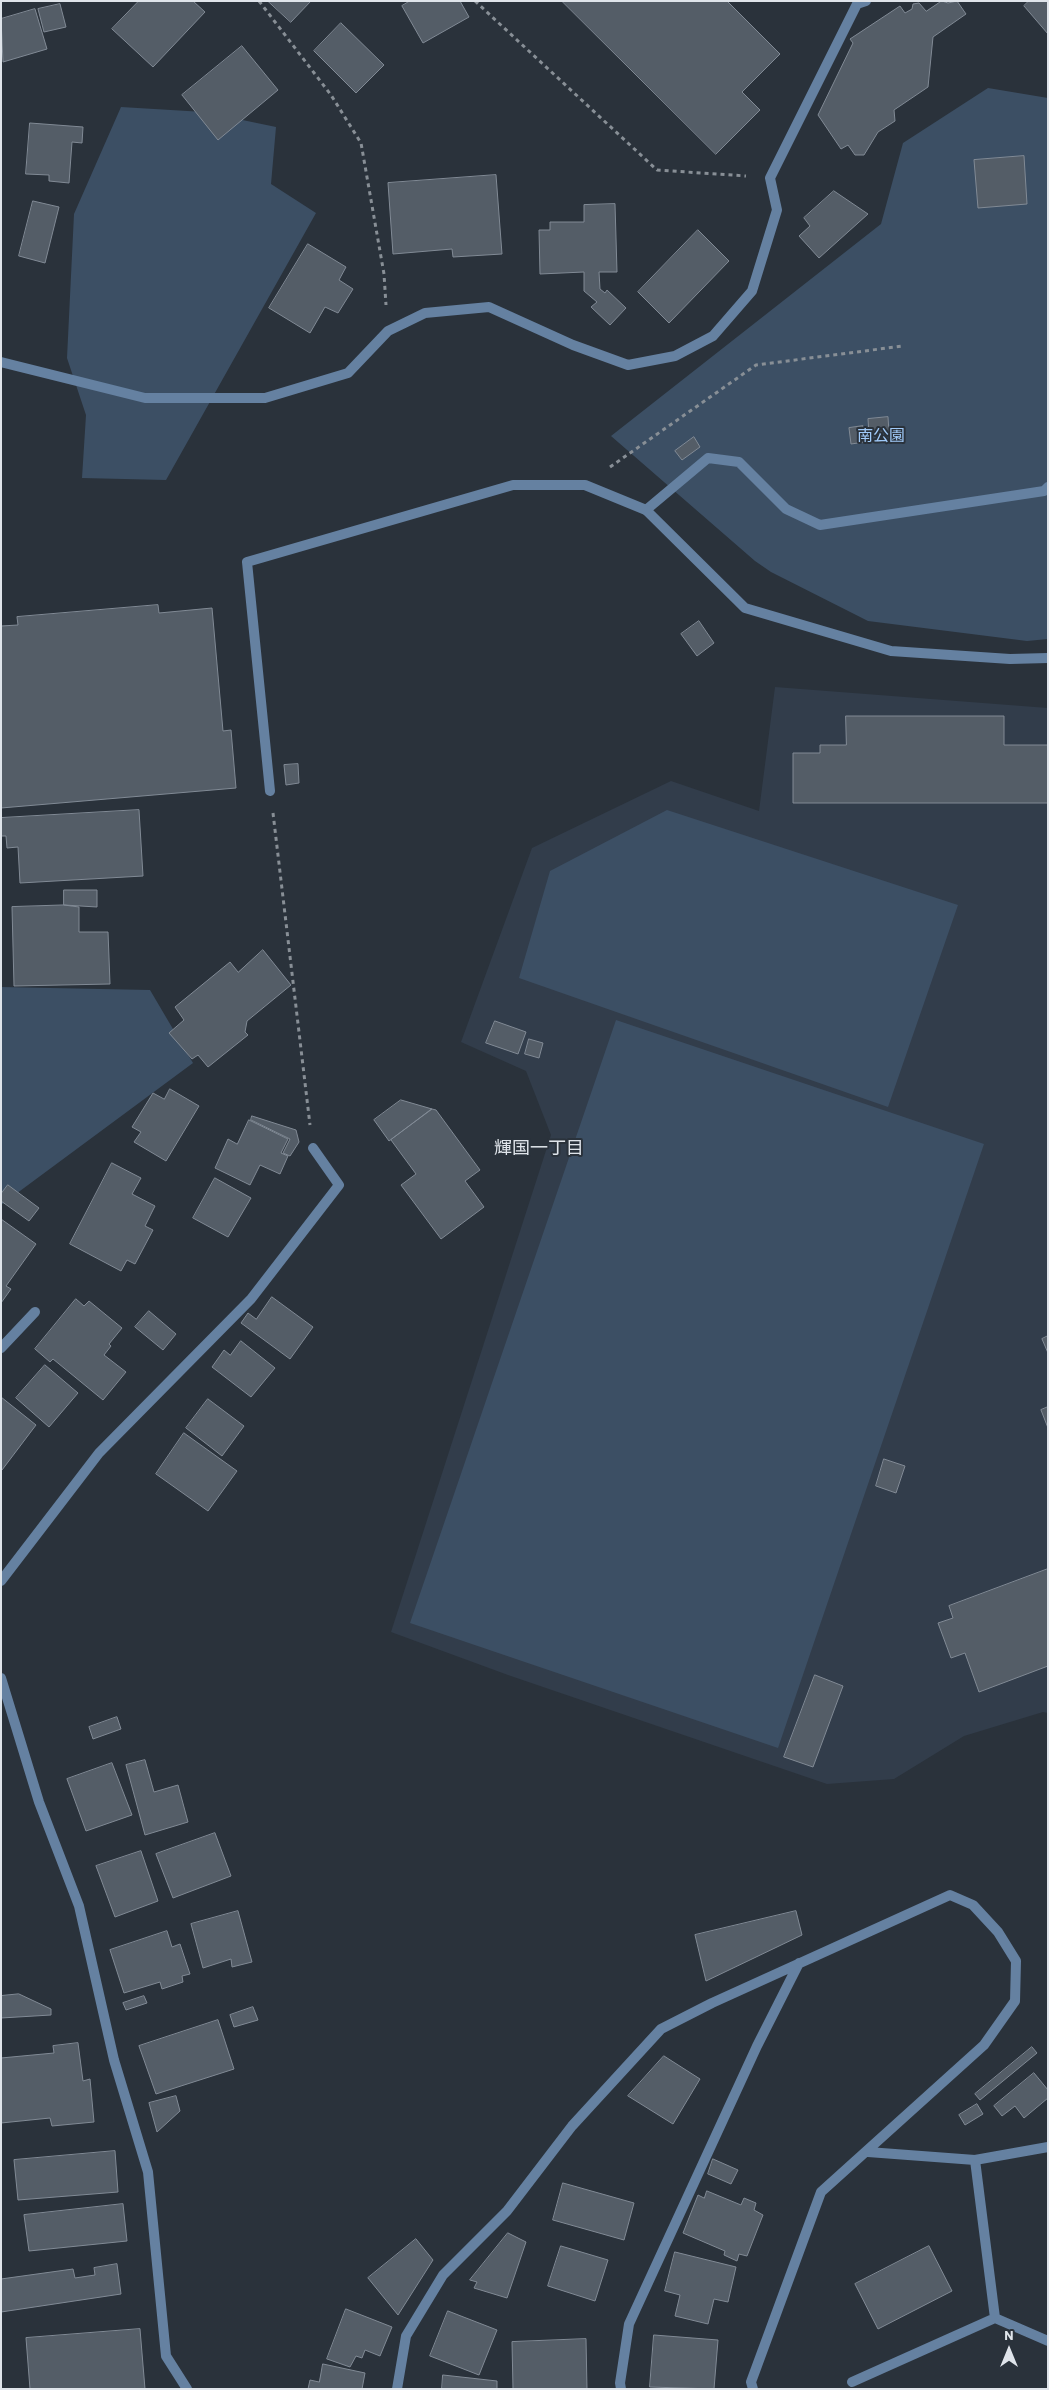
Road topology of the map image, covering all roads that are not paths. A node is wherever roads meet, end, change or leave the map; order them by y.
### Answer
1 (866, 1) edge
2 (1, 362) edge
3 (1048, 487) edge
4 (646, 510) junction
5 (1048, 658) edge
6 (270, 791) road end
7 (313, 1148) road end
8 (35, 1312) dead end
9 (1, 1348) edge
10 (1, 1581) edge
11 (1, 1678) edge
12 (800, 1963) junction
13 (1048, 2147) edge
14 (868, 2152) junction
15 (975, 2160) junction
16 (994, 2318) junction
17 (1048, 2341) edge
18 (852, 2382) dead end
19 (187, 2389) edge
20 (397, 2389) edge
21 (621, 2389) edge
22 (753, 2389) edge

1 - 2 street
3 - 4 street
4 - 5 street
4 - 6 street
7 - 10 street
8 - 9 street
11 - 19 street
12 - 14 street
12 - 20 street
12 - 21 street
13 - 15 street
14 - 15 street
14 - 22 street
15 - 16 street
16 - 17 street
16 - 18 street

